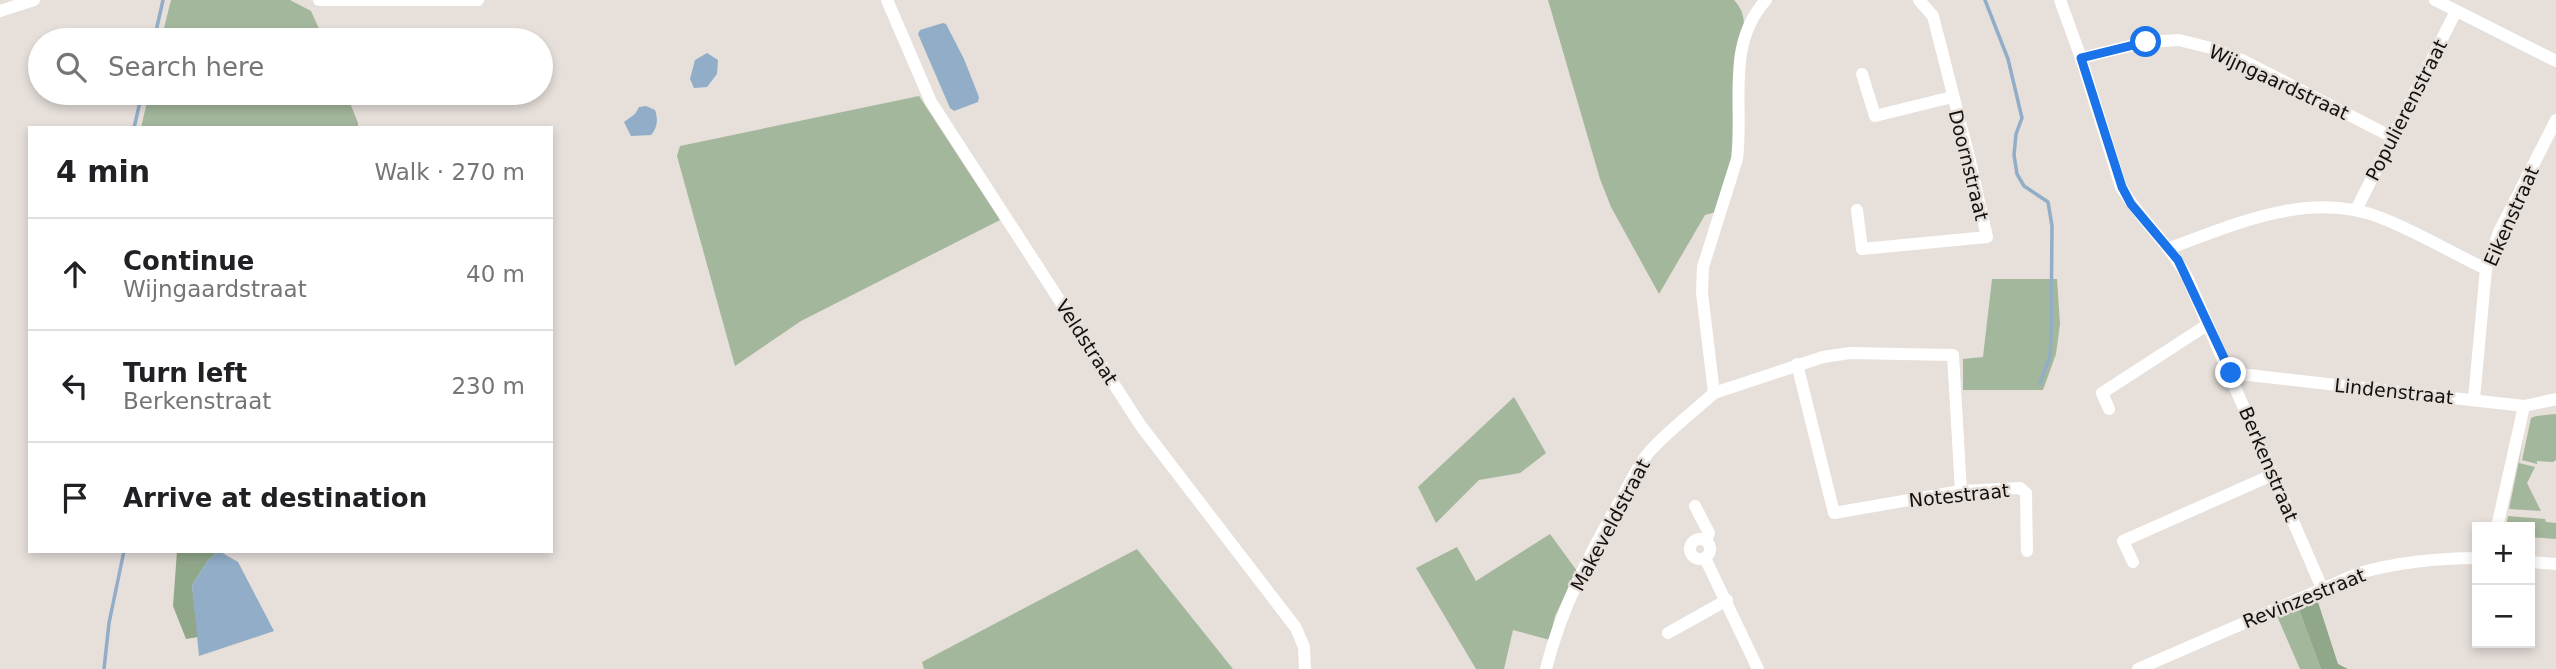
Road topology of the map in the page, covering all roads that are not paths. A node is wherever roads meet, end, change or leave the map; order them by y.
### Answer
1 (34, 0) edge
2 (319, 0) edge
3 (478, 0) edge
4 (887, 0) edge
5 (1766, 0) edge
6 (1919, 0) edge
7 (2060, 0) edge
8 (2435, 0) edge
9 (0, 11) edge
10 (2456, 11) junction
11 (2081, 58) junction
12 (2556, 61) edge
13 (1862, 74) dead end
14 (1952, 97) junction
15 (2556, 120) edge
16 (2392, 137) junction
17 (1857, 210) dead end
18 (2356, 210) junction
19 (2170, 248) junction
20 (2486, 269) junction
21 (2207, 325) junction
22 (1797, 364) junction
23 (2231, 373) junction
24 (1714, 393) junction
25 (2556, 398) edge
26 (2474, 399) junction
27 (2524, 406) junction
28 (2109, 410) dead end
29 (2272, 475) junction
30 (1961, 491) junction
31 (1695, 506) dead end
32 (2498, 522) edge
33 (2027, 551) dead end
34 (2472, 558) edge
35 (2133, 562) dead end
36 (2535, 562) edge
37 (2556, 564) edge
38 (2322, 588) junction
39 (1727, 600) junction
40 (1668, 633) dead end
41 (1305, 669) edge
42 (1546, 669) edge
43 (1758, 669) edge
44 (2138, 669) edge

1 - 9 street
2 - 3 street
4 - 41 street, Veldstraat
5 - 24 street
6 - 14 street, Doornstraat
7 - 11 street, Berkenstraat
8 - 10 street
10 - 12 street
10 - 16 street, Populierenstraat
11 - 16 street, Wijngaardstraat
11 - 19 street, Berkenstraat
13 - 14 street, Doornstraat
14 - 17 street, Doornstraat
15 - 20 street, Eikenstraat
16 - 18 street, Populierenstraat
18 - 19 street
18 - 20 street
19 - 21 street, Berkenstraat
20 - 26 street, Eikenstraat
21 - 23 street, Berkenstraat
21 - 28 street
22 - 24 street
22 - 30 street, Notestraat
22 - 30 street
23 - 26 street, Lindenstraat
23 - 29 street, Berkenstraat
24 - 42 street, Makeveldstraat
25 - 27 street, Lindenstraat
26 - 27 street, Lindenstraat
27 - 32 street
29 - 35 street
29 - 38 street, Berkenstraat
30 - 33 street, Notestraat
31 - 39 street
34 - 38 street, Revinzestraat
36 - 37 street
38 - 44 street, Revinzestraat
39 - 40 street
39 - 43 street

